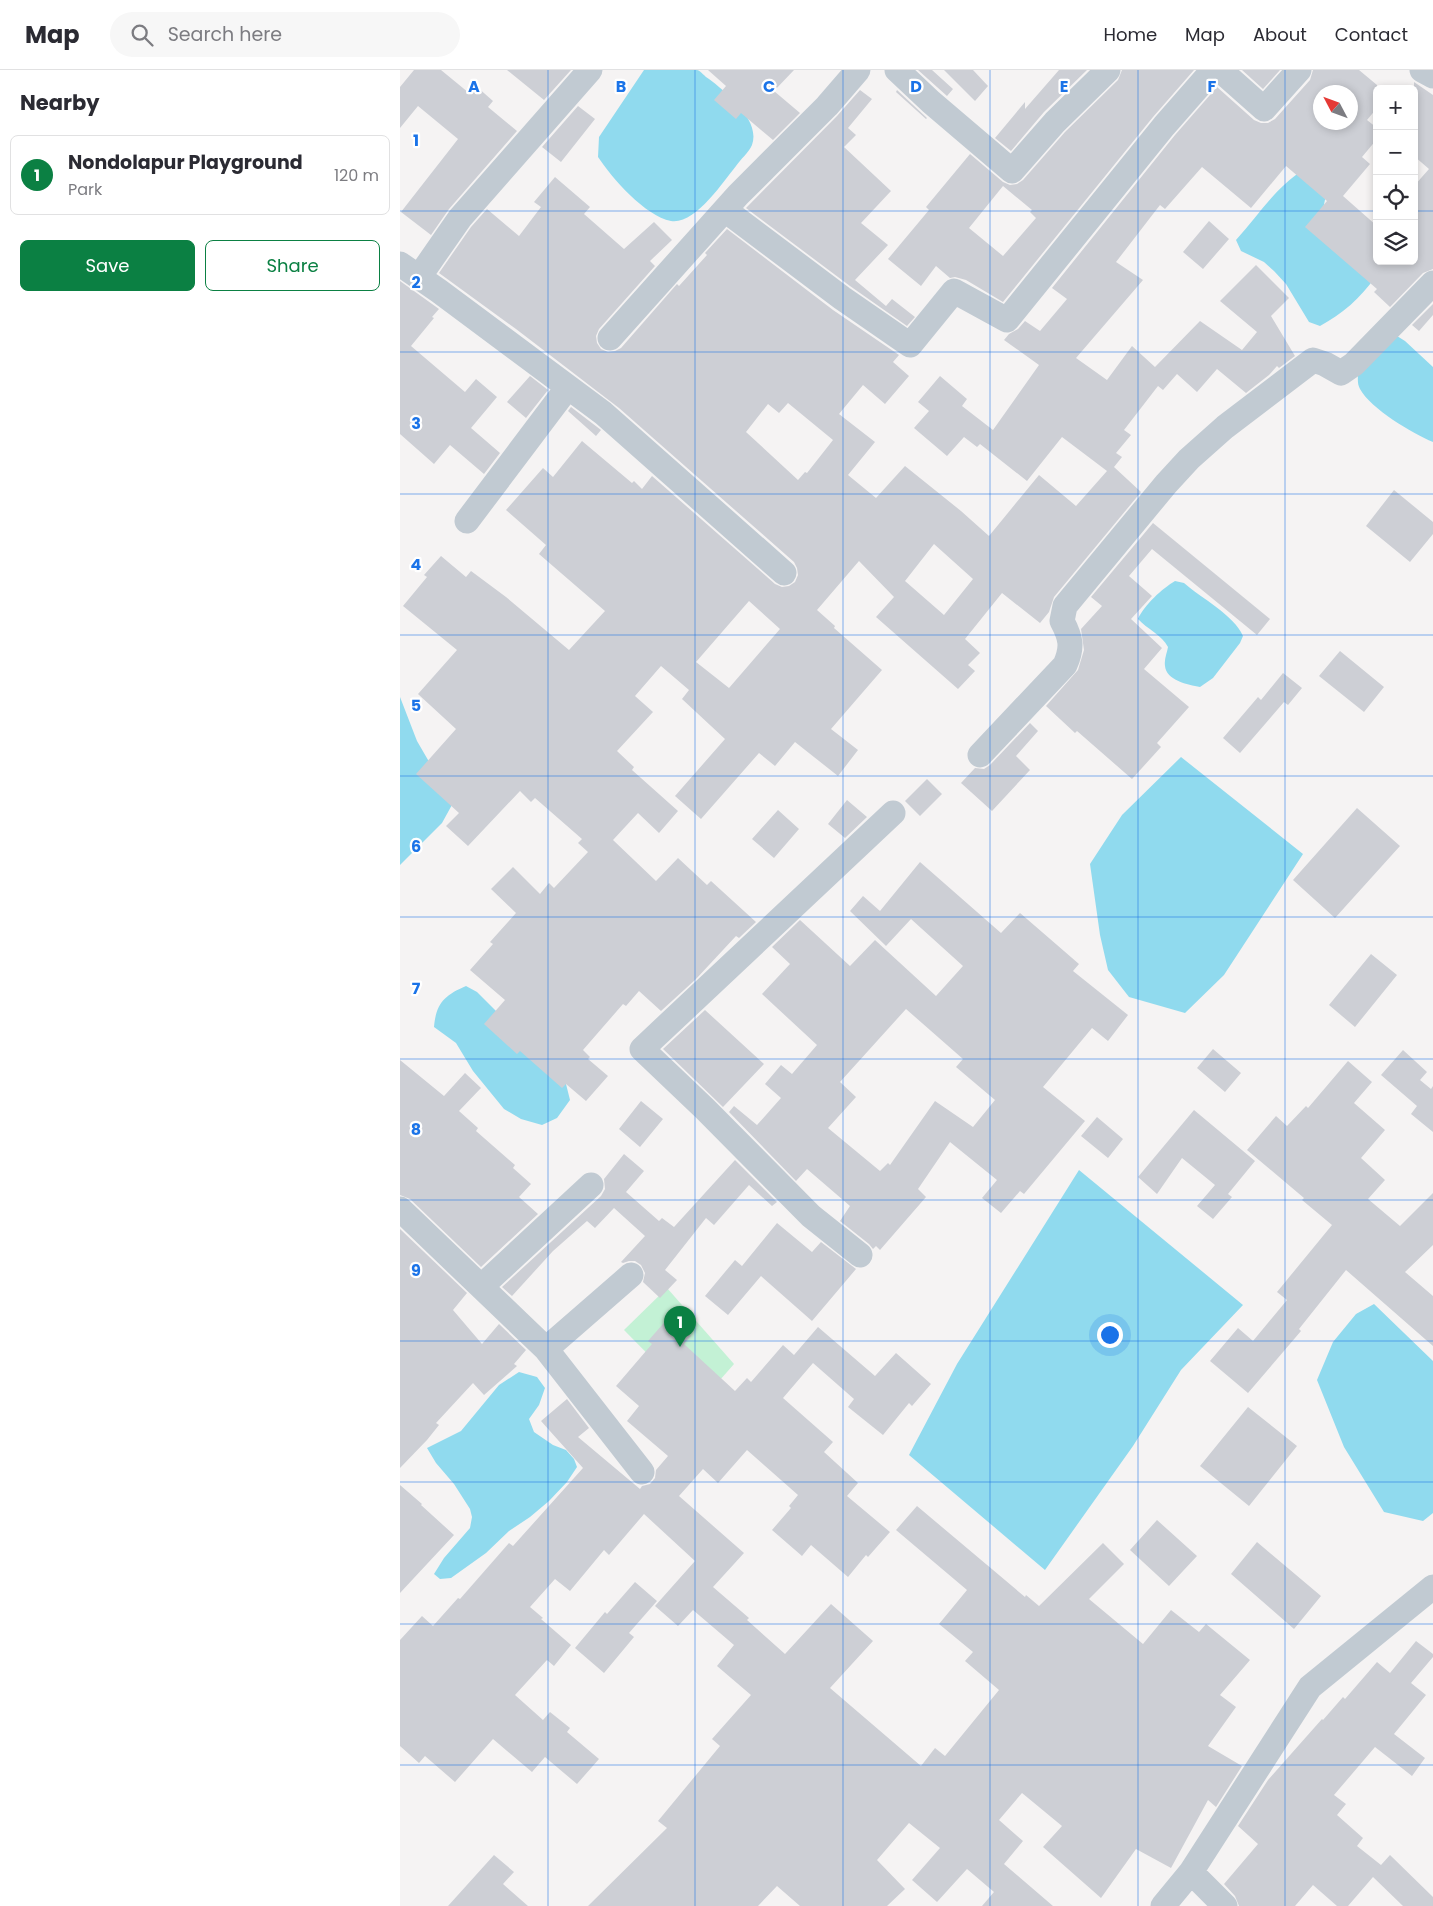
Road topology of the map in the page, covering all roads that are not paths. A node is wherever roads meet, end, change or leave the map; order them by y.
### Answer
1 (590, 70) edge
2 (858, 70) edge
3 (897, 70) edge
4 (1108, 70) edge
5 (1213, 70) edge
6 (1220, 70) edge
7 (1299, 70) edge
8 (1422, 70) edge
9 (1433, 76) edge
10 (725, 210) junction
11 (410, 270) edge
12 (1433, 283) edge
13 (610, 338) dead end
14 (568, 387) junction
15 (467, 520) dead end
16 (784, 573) dead end
17 (980, 755) dead end
18 (893, 813) dead end
19 (591, 1185) dead end
20 (400, 1209) edge
21 (860, 1256) dead end
22 (631, 1274) dead end
23 (482, 1286) junction
24 (546, 1349) junction
25 (642, 1472) dead end
26 (1433, 1587) edge
27 (1191, 1872) junction
28 (1164, 1906) edge
29 (1225, 1906) edge

1 - 11 street
2 - 10 street
3 - 4 street
5 - 10 street
6 - 7 street
8 - 9 street
10 - 13 street
11 - 14 street
12 - 17 street
14 - 15 street
14 - 16 street
18 - 21 street
19 - 23 street
20 - 23 street
22 - 24 street
23 - 24 street
24 - 25 street
26 - 27 street
27 - 28 street
27 - 29 street

